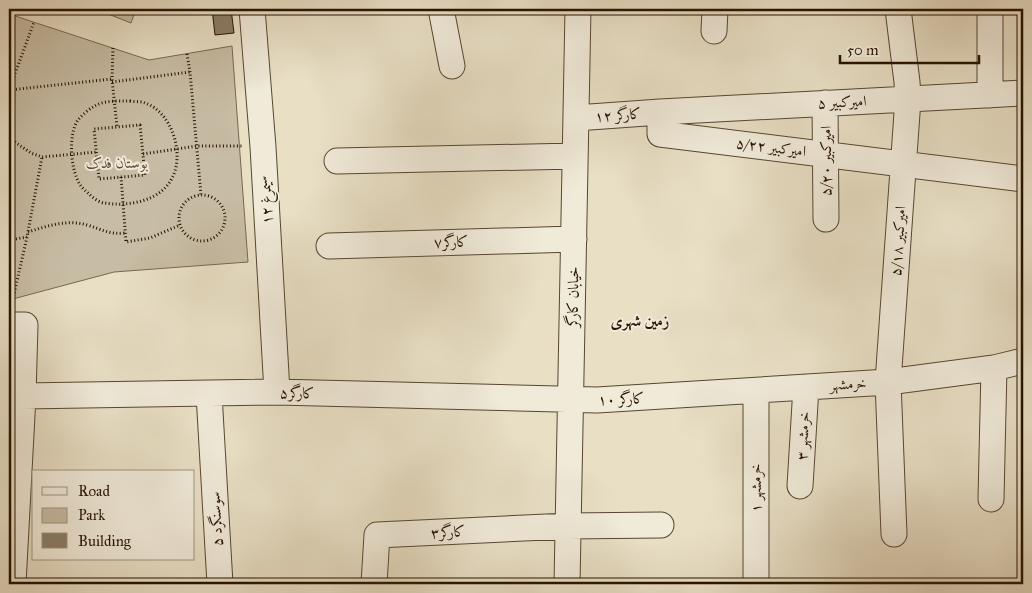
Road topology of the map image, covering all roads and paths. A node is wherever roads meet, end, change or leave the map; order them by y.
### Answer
1 (252, 9) edge
2 (441, 9) edge
3 (578, 9) edge
4 (898, 9) edge
5 (990, 9) edge
6 (34, 22) dead end
7 (113, 48) dead end
8 (187, 54) dead end
9 (452, 66) dead end
10 (190, 72) junction
11 (112, 81) junction
12 (9, 90) edge
13 (1023, 93) edge
14 (990, 95) junction
15 (908, 99) junction
16 (114, 102) junction
17 (825, 103) junction
18 (660, 112) junction
19 (576, 118) junction
20 (117, 127) junction
21 (9, 138) edge
22 (197, 146) junction
23 (263, 147) junction
24 (176, 149) junction
25 (96, 152) junction
26 (72, 154) junction
27 (143, 154) junction
28 (575, 156) junction
29 (42, 157) junction
30 (337, 160) dead end
31 (120, 177) junction
32 (1023, 178) edge
33 (201, 195) junction
34 (123, 203) junction
35 (826, 219) dead end
36 (180, 224) junction
37 (28, 232) junction
38 (125, 233) junction
39 (27, 237) junction
40 (574, 239) junction
41 (9, 240) edge
42 (329, 246) dead end
43 (15, 320) edge
44 (1023, 361) edge
45 (994, 368) junction
46 (888, 382) junction
47 (806, 387) junction
48 (756, 391) junction
49 (277, 392) junction
50 (208, 394) junction
51 (23, 396) junction
52 (672, 396) joint
53 (571, 400) junction
54 (800, 486) dead end
55 (991, 499) dead end
56 (661, 525) dead end
57 (568, 526) junction
58 (894, 534) dead end
59 (12, 568) edge
60 (220, 584) edge
61 (374, 584) edge
62 (567, 584) edge
63 (756, 584) edge

1 - 23 street, سیمرغ ۱۲
2 - 9 street
3 - 19 street, خیابان کارگر
4 - 15 street, امیرکبیر ۵/۱۸
5 - 14 street
6 - 12 path
7 - 11 path
8 - 10 path
10 - 11 path
10 - 22 path
11 - 12 path
11 - 16 path
13 - 14 street, امیرکبیر ۵
14 - 15 street, امیرکبیر ۵
15 - 17 street, امیرکبیر ۵
15 - 46 street, امیرکبیر ۵/۱۸
16 - 20 path
16 - 24 path
16 - 26 path
17 - 18 street, امیرکبیر ۵
17 - 35 street, امیرکبیر ۵/۲۰
18 - 19 street, کارگر ۱۲
18 - 32 street, امیرکبیر ۵/۲۲
19 - 28 street, خیابان کارگر
20 - 25 path
20 - 27 path
21 - 29 path
22 - 23 path
22 - 24 path
22 - 33 path
23 - 49 street, سیمرغ ۱۲
24 - 27 path
24 - 34 path
25 - 26 path
25 - 31 path
26 - 29 path
26 - 34 path
27 - 31 path
28 - 30 street
28 - 40 street, خیابان کارگر
29 - 37 path
31 - 34 path
33 - 36 path
33 - 36 path
34 - 38 path
36 - 38 path
37 - 38 path
37 - 39 path
39 - 41 path
39 - 43 path
40 - 42 street, کارگر۷
40 - 53 street, خیابان کارگر
43 - 51 street
44 - 45 street, خرمشهر
45 - 46 street, خرمشهر
45 - 55 street
46 - 47 street, خرمشهر
46 - 58 street, امیرکبیر ۵/۱۸
47 - 48 street, خرمشهر
47 - 54 street, خرمشهر ۳
48 - 52 street, خرمشهر
48 - 63 street, خرمشهر ۱
49 - 50 street, کارگر۵
49 - 53 street, کارگر۵
50 - 51 street, کارگر۵
50 - 60 street, سوسنگرد ۵
51 - 59 street
52 - 53 street, کارگر ۱۰
53 - 57 street, خیابان کارگر
56 - 57 street
57 - 61 street, کارگر۳
57 - 62 street, خیابان کارگر

